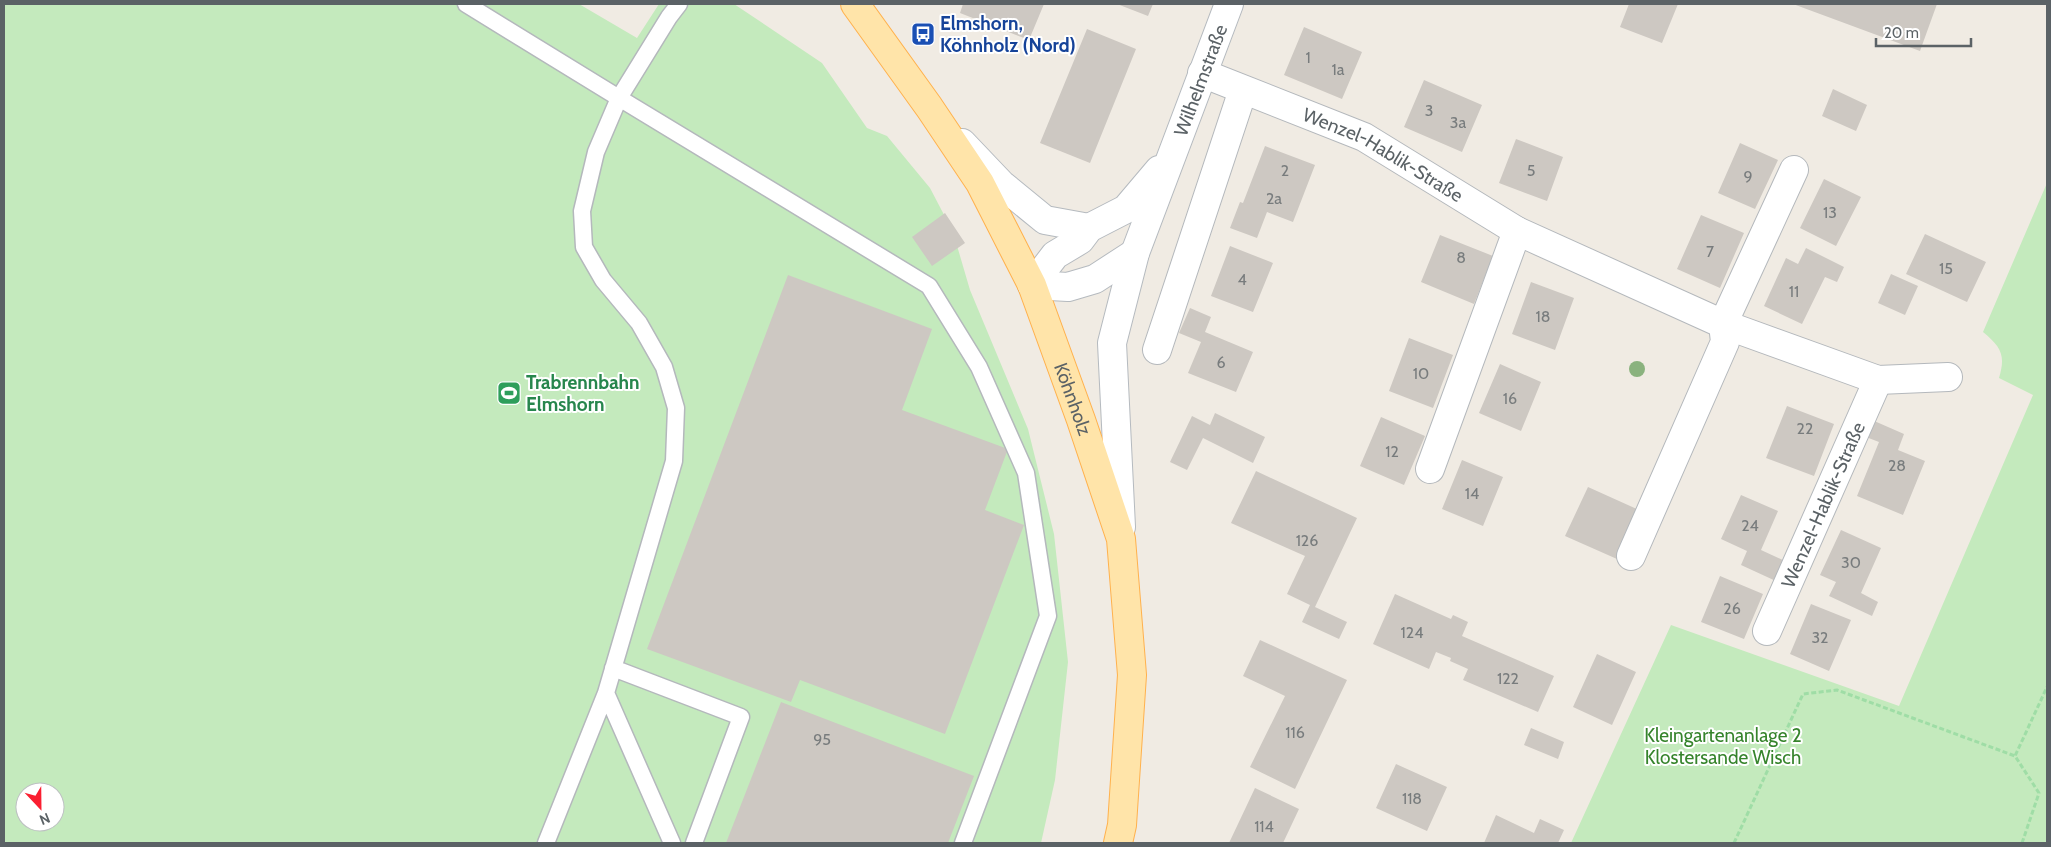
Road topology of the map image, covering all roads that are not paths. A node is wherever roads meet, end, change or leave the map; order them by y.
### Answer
1 (466, 4) edge
2 (679, 4) edge
3 (855, 4) edge
4 (1229, 4) edge
5 (1202, 73) junction
6 (1243, 90) junction
7 (619, 98) junction
8 (929, 107) junction
9 (1172, 156) junction
10 (1794, 170) dead end
11 (1089, 228) junction
12 (1517, 231) junction
13 (1135, 253) junction
14 (1032, 285) junction
15 (1723, 324) junction
16 (1157, 350) dead end
17 (1948, 377) dead end
18 (1878, 380) junction
19 (1430, 469) dead end
20 (1122, 539) junction
21 (1631, 556) dead end
22 (1767, 631) dead end
23 (613, 668) junction
24 (606, 693) junction
25 (546, 843) edge
26 (672, 843) edge
27 (694, 843) edge
28 (963, 843) edge
29 (1118, 843) edge

1 - 7 lane
2 - 7 lane
3 - 8 main road, Köhnholz
4 - 5 street, Wilhelmstraße
5 - 6 street, Wenzel-Hablik-Straße
5 - 9 street, Wilhelmstraße
6 - 12 street, Wenzel-Hablik-Straße
6 - 16 street
7 - 23 lane
7 - 28 lane
8 - 11 street
8 - 14 main road, Köhnholz
9 - 11 street, Wilhelmstraße
9 - 13 street, Wilhelmstraße
10 - 15 street
11 - 14 street, Wilhelmstraße
12 - 15 street, Wenzel-Hablik-Straße
12 - 19 street
13 - 14 street
13 - 20 street, Wilhelmstraße
14 - 20 main road, Köhnholz
15 - 18 street, Wenzel-Hablik-Straße
15 - 21 street
17 - 18 street, Wenzel-Hablik-Straße
18 - 22 street, Wenzel-Hablik-Straße
20 - 29 main road, Köhnholz
23 - 24 lane
23 - 27 lane
24 - 25 lane
24 - 26 lane

